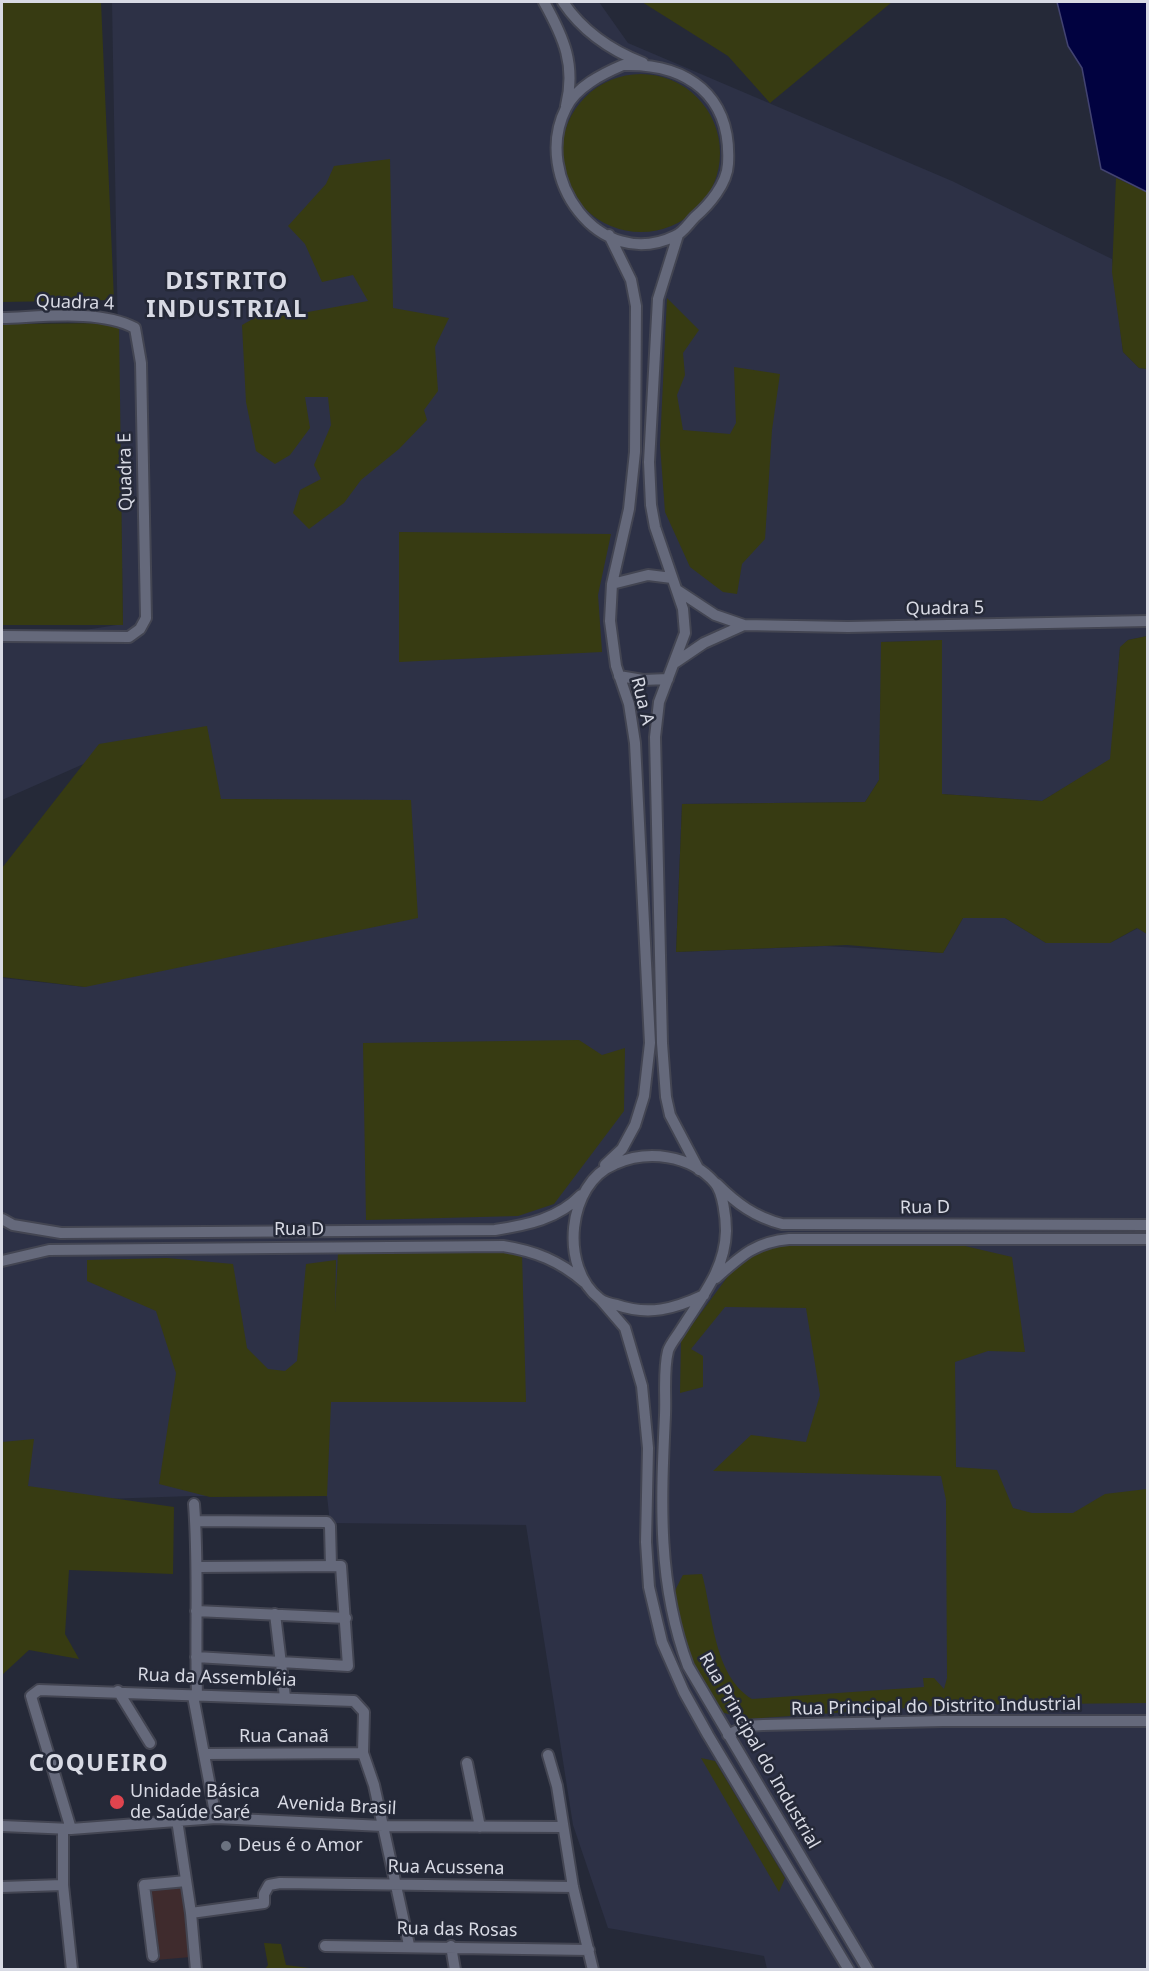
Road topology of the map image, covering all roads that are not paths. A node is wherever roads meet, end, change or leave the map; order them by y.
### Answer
1 (544, 2) edge
2 (564, 2) edge
3 (646, 65) junction
4 (566, 107) junction
5 (609, 235) junction
6 (678, 235) junction
7 (2, 318) edge
8 (138, 337) joint
9 (672, 578) junction
10 (612, 584) junction
11 (677, 590) junction
12 (1148, 621) edge
13 (744, 625) junction
14 (2, 636) edge
15 (676, 662) junction
16 (619, 676) junction
17 (668, 679) junction
18 (660, 958) junction
19 (647, 959) junction
20 (601, 1169) junction
21 (699, 1170) junction
22 (716, 1184) junction
23 (585, 1190) junction
24 (2, 1219) edge
25 (1059, 1225) junction
26 (1148, 1225) edge
27 (204, 1232) junction
28 (1062, 1238) junction
29 (1148, 1239) edge
30 (204, 1247) junction
31 (2, 1261) edge
32 (716, 1278) junction
33 (588, 1284) junction
34 (704, 1295) junction
35 (600, 1300) junction
36 (194, 1504) dead end
37 (196, 1521) junction
38 (331, 1566) junction
39 (199, 1567) junction
40 (665, 1584) junction
41 (649, 1587) junction
42 (196, 1611) junction
43 (275, 1614) junction
44 (346, 1618) junction
45 (196, 1657) junction
46 (279, 1664) junction
47 (118, 1691) junction
48 (195, 1695) junction
49 (285, 1697) junction
50 (1148, 1721) edge
51 (728, 1735) junction
52 (150, 1743) dead end
53 (363, 1753) junction
54 (205, 1754) junction
55 (548, 1755) dead end
56 (467, 1763) dead end
57 (216, 1818) junction
58 (177, 1820) junction
59 (2, 1826) edge
60 (383, 1826) junction
61 (480, 1827) junction
62 (563, 1827) junction
63 (67, 1829) junction
64 (186, 1881) junction
65 (397, 1884) junction
66 (63, 1885) junction
67 (2, 1887) edge
68 (573, 1887) junction
69 (191, 1913) junction
70 (409, 1945) junction
71 (325, 1946) dead end
72 (451, 1946) junction
73 (589, 1950) junction
74 (153, 1956) dead end
75 (72, 1970) edge
76 (196, 1970) edge
77 (455, 1970) edge
78 (593, 1970) edge
79 (849, 1970) edge
80 (868, 1970) edge

1 - 4 street
2 - 3 street
3 - 4 street
3 - 6 street
4 - 5 street
5 - 6 street
5 - 10 street, Rua A
6 - 9 street, Rua A
7 - 8 street, Quadra 4
8 - 14 street, Quadra E
9 - 10 street
9 - 11 street, Rua A
10 - 16 street, Rua A
11 - 13 street, Quadra 5
11 - 15 street, Rua A
12 - 13 street, Quadra 5
13 - 15 street, Quadra 5
15 - 17 street, Rua A
16 - 17 street
16 - 19 street, Rua A
17 - 18 street, Rua A
18 - 19 street
18 - 21 street, Rua A
19 - 20 street, Rua A
20 - 21 street
20 - 23 street
21 - 22 street
22 - 25 street, Rua D
22 - 32 street
23 - 27 street, Rua D
23 - 33 street
24 - 27 street, Rua D
25 - 26 street, Rua D
25 - 28 street
27 - 30 street
28 - 29 street, Rua D
28 - 32 street, Rua D
30 - 31 street, Rua D
30 - 33 street, Rua D
32 - 34 street
33 - 35 street
34 - 35 street
34 - 40 street, Rua Principal do Industrial
35 - 41 street, Rua Principal do Industrial
36 - 37 street
37 - 38 street
37 - 39 street
38 - 39 street
38 - 44 street
39 - 42 street
40 - 41 street
40 - 51 street, Rua Principal do Industrial
41 - 79 street, Rua Principal do Industrial
42 - 43 street
42 - 45 street
43 - 44 street
43 - 46 street
44 - 46 street
45 - 46 street
45 - 48 street
46 - 49 street
47 - 48 street, Rua da Assembléia
47 - 52 street
47 - 63 street, Rua da Assembléia
48 - 49 street, Rua da Assembléia
48 - 54 street
49 - 53 street, Rua da Assembléia
50 - 51 street, Rua Principal do Distrito Industrial
51 - 80 street, Rua Principal do Industrial
53 - 54 street, Rua Canaã
53 - 60 street
54 - 57 street
55 - 62 street
56 - 61 street
57 - 58 street, Avenida Brasil
57 - 60 street, Avenida Brasil
58 - 63 street, Avenida Brasil
58 - 64 street
59 - 63 street, Avenida Brasil
60 - 61 street, Avenida Brasil
60 - 65 street
61 - 62 street, Avenida Brasil
62 - 68 street
63 - 66 street
64 - 69 street
64 - 74 street
65 - 68 street, Rua Acussena
65 - 69 street, Rua Acussena
65 - 70 street
66 - 67 street
66 - 75 street
68 - 73 street
69 - 76 street
70 - 71 street, Rua das Rosas
70 - 72 street, Rua das Rosas
72 - 73 street, Rua das Rosas
72 - 77 street
73 - 78 street

